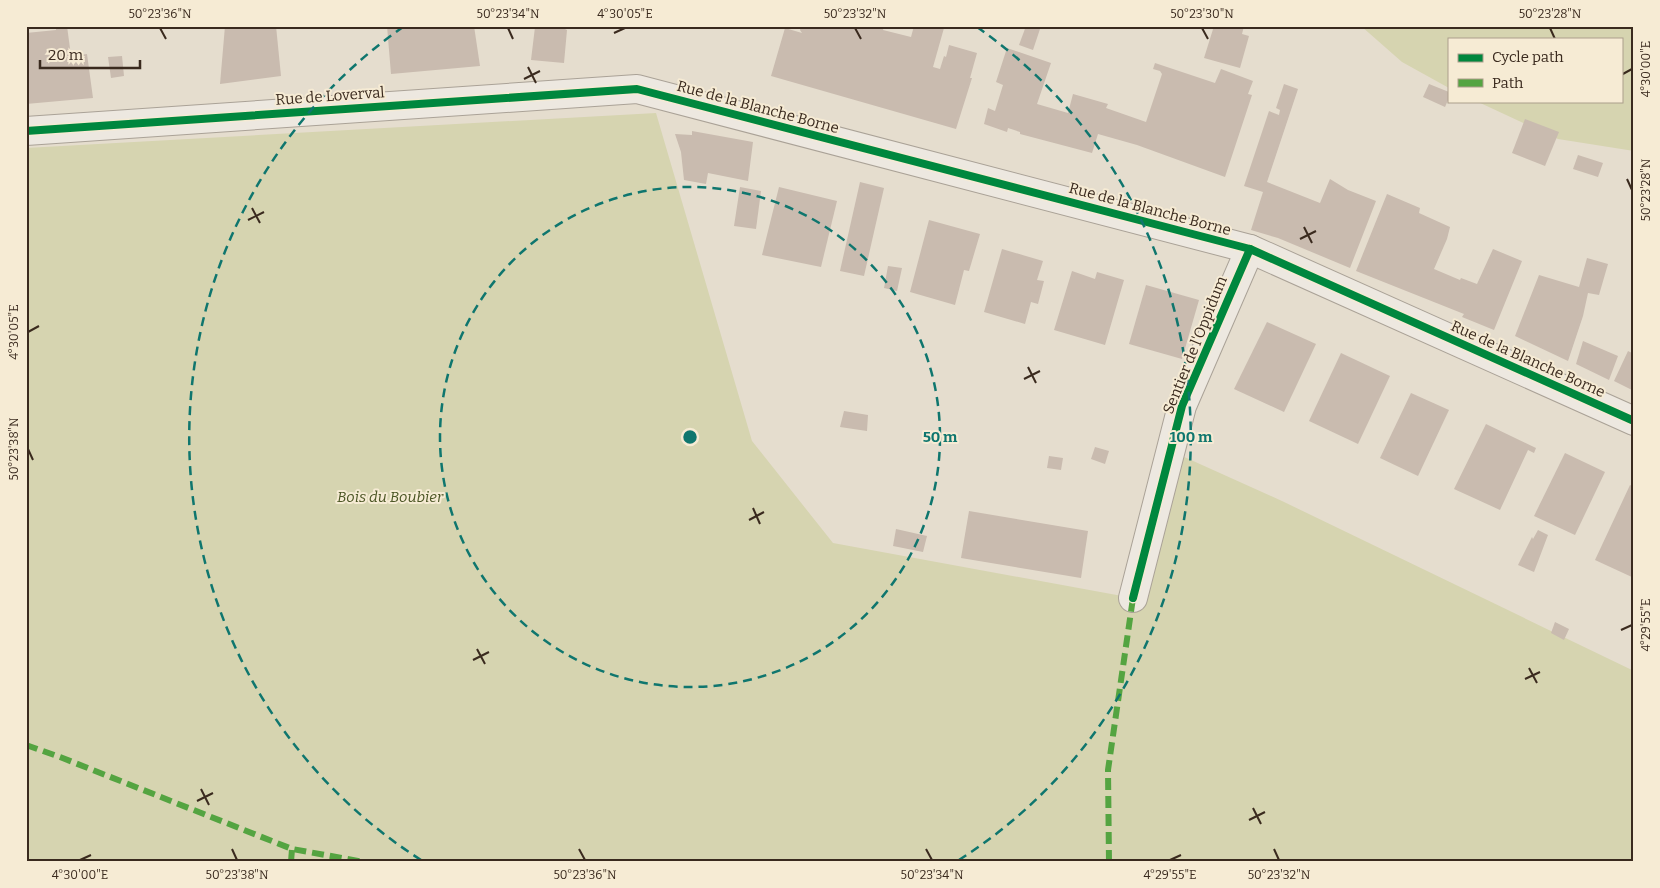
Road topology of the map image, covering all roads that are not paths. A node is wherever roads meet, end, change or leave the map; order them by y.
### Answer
1 (636, 89) joint
2 (26, 131) edge
3 (1250, 249) junction
4 (1634, 421) edge
5 (1133, 598) dead end

1 - 2 street, Rue de Loverval
1 - 3 street, Rue de la Blanche Borne
3 - 4 street, Rue de la Blanche Borne
3 - 5 street, Sentier de l'Oppidum

